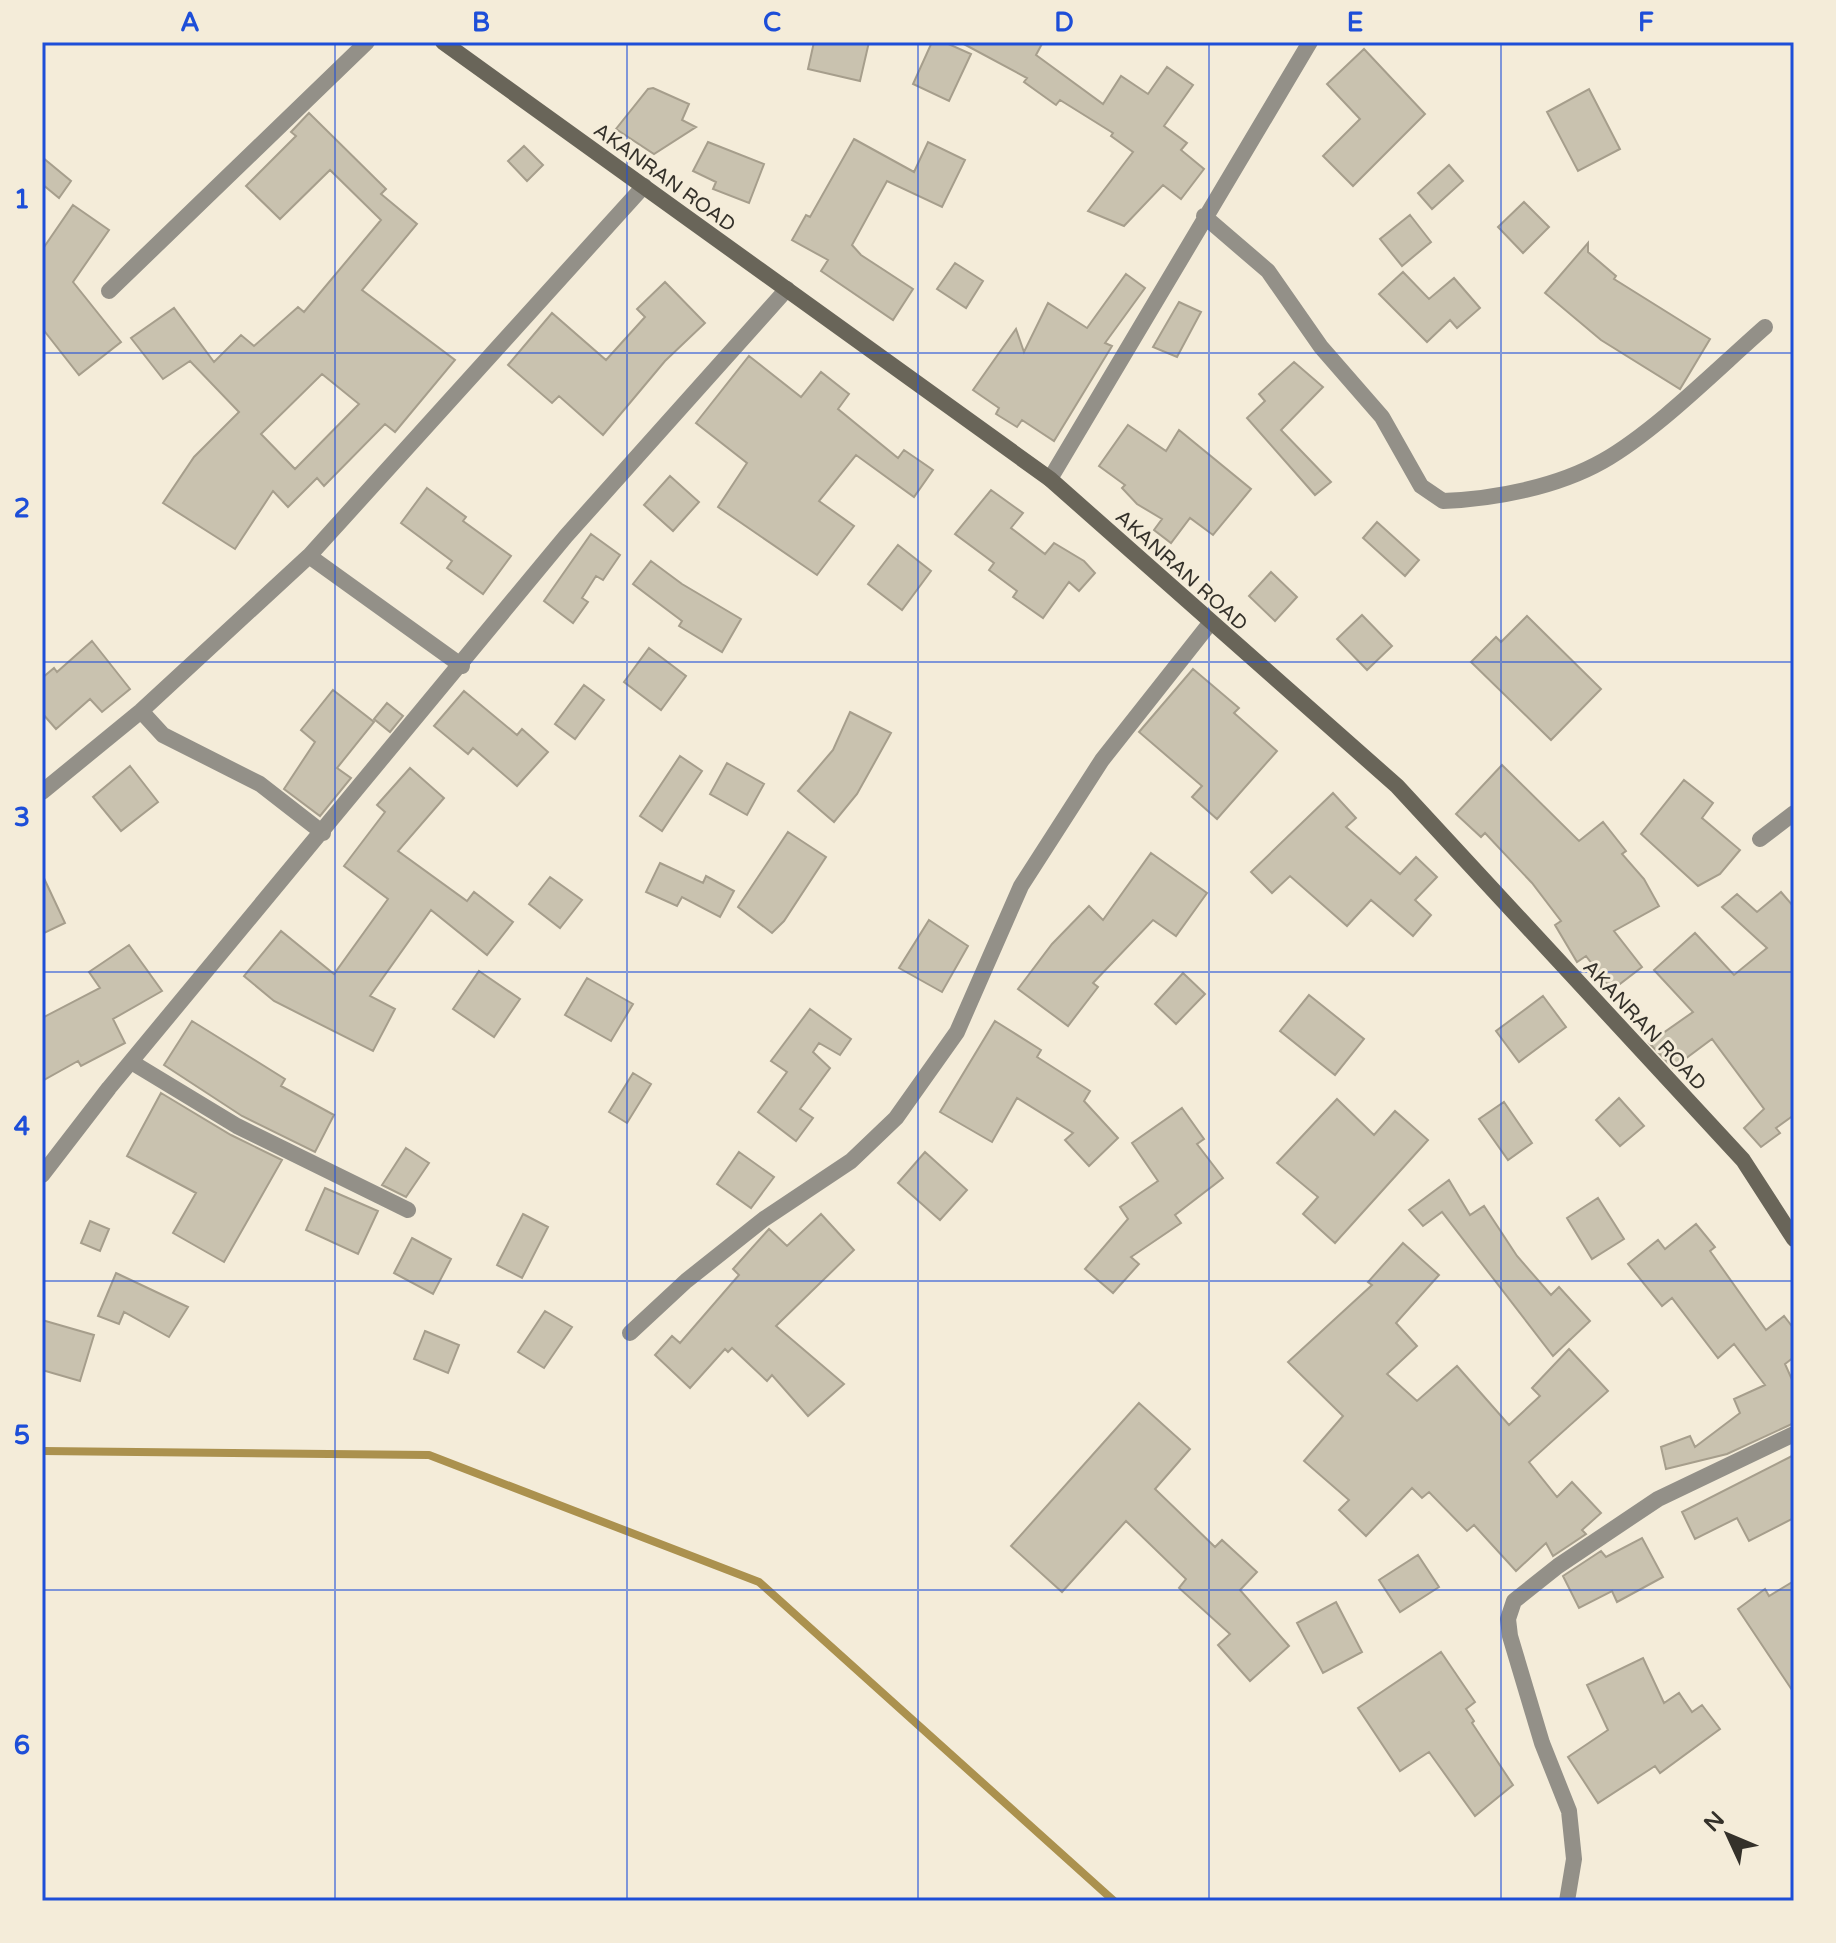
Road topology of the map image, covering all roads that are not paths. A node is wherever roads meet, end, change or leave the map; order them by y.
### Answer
1 (367, 42) edge
2 (443, 42) edge
3 (1310, 42) edge
4 (644, 186) junction
5 (1204, 216) junction
6 (787, 289) junction
7 (109, 291) dead end
8 (1765, 327) dead end
9 (1050, 479) junction
10 (309, 556) junction
11 (1211, 622) junction
12 (462, 666) junction
13 (141, 711) junction
14 (42, 792) edge
15 (1794, 813) edge
16 (323, 833) junction
17 (1760, 839) dead end
18 (133, 1063) junction
19 (42, 1175) edge
20 (408, 1210) dead end
21 (1794, 1239) edge
22 (630, 1333) dead end
23 (1794, 1434) edge
24 (1567, 1901) edge

1 - 7 street
2 - 4 main road, AKANRAN ROAD
3 - 5 street
4 - 6 main road, AKANRAN ROAD
4 - 10 street
5 - 8 street
5 - 9 street
6 - 9 main road, AKANRAN ROAD
6 - 12 street
9 - 11 main road, AKANRAN ROAD
10 - 12 street
10 - 13 street
11 - 21 main road, AKANRAN ROAD
11 - 22 street
12 - 16 street
13 - 14 street
13 - 16 street
15 - 17 street
16 - 18 street
18 - 19 street
18 - 20 street
23 - 24 street

